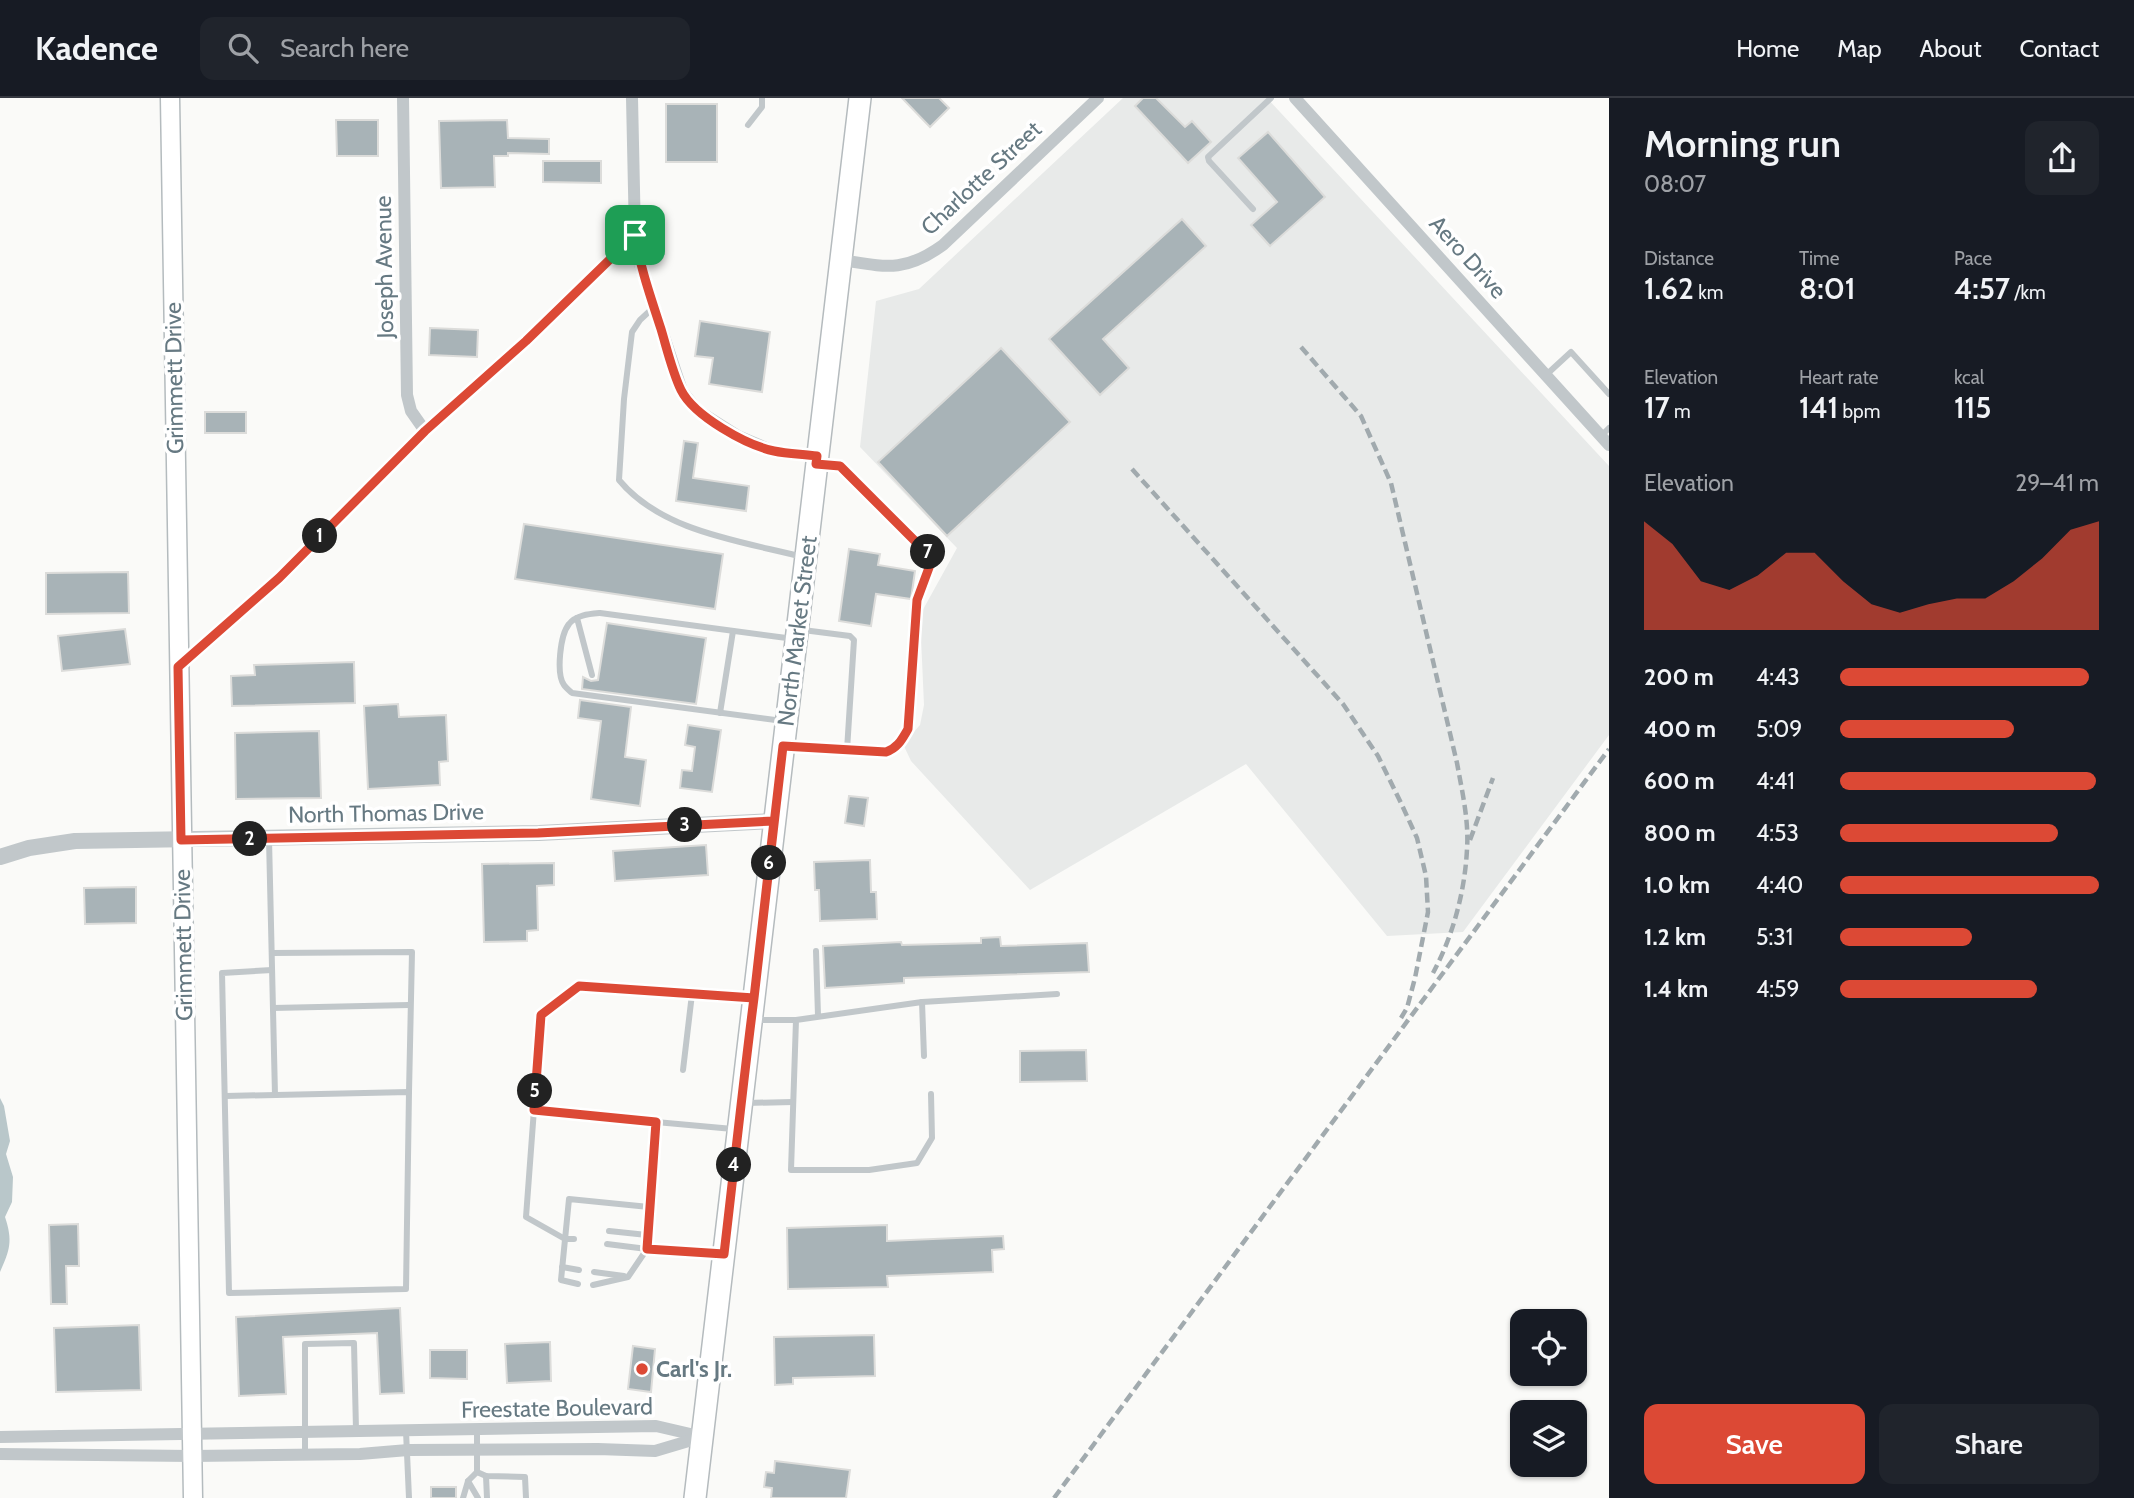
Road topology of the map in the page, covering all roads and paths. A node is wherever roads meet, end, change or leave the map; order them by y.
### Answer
1 (170, 98) edge
2 (403, 98) edge
3 (632, 98) edge
4 (762, 98) edge
5 (1098, 98) edge
6 (1271, 98) edge
7 (1295, 98) edge
8 (857, 99) edge
9 (748, 125) dead end
10 (1253, 209) dead end
11 (635, 235) junction
12 (841, 260) junction
13 (654, 307) junction
14 (1546, 375) junction
15 (1609, 394) edge
16 (425, 431) junction
17 (1606, 437) edge
18 (817, 460) junction
19 (805, 558) junction
20 (577, 618) junction
21 (733, 631) junction
22 (796, 634) junction
23 (178, 667) junction
24 (592, 675) dead end
25 (720, 713) junction
26 (786, 722) junction
27 (783, 746) junction
28 (846, 750) junction
29 (774, 821) junction
30 (269, 839) junction
31 (181, 840) junction
32 (0, 858) edge
33 (816, 951) dead end
34 (272, 953) junction
35 (272, 970) junction
36 (692, 994) junction
37 (1057, 994) dead end
38 (922, 1002) junction
39 (410, 1005) junction
40 (273, 1008) junction
41 (752, 1009) junction
42 (818, 1016) junction
43 (796, 1020) junction
44 (924, 1056) dead end
45 (682, 1070) dead end
46 (409, 1092) junction
47 (931, 1094) dead end
48 (275, 1095) junction
49 (226, 1096) junction
50 (741, 1102) junction
51 (793, 1102) junction
52 (534, 1110) junction
53 (656, 1122) junction
54 (738, 1130) junction
55 (649, 1207) junction
56 (566, 1224) junction
57 (575, 1225) dead end
58 (609, 1231) dead end
59 (648, 1235) junction
60 (565, 1239) junction
61 (574, 1239) dead end
62 (607, 1244) dead end
63 (647, 1249) junction
64 (724, 1254) junction
65 (562, 1267) junction
66 (579, 1270) dead end
67 (594, 1272) dead end
68 (628, 1277) junction
69 (578, 1284) dead end
70 (593, 1286) dead end
71 (477, 1430) junction
72 (407, 1431) junction
73 (356, 1432) junction
74 (305, 1433) junction
75 (192, 1434) junction
76 (0, 1437) edge
77 (702, 1437) junction
78 (408, 1450) junction
79 (477, 1450) junction
80 (0, 1454) edge
81 (305, 1454) junction
82 (192, 1456) junction
83 (477, 1472) junction
84 (486, 1476) junction
85 (468, 1481) junction
86 (193, 1498) edge
87 (409, 1498) edge
88 (463, 1498) edge
89 (471, 1498) edge
90 (478, 1498) edge
91 (487, 1498) edge
92 (526, 1498) edge
93 (695, 1498) edge

1 - 23 main road, Grimmett Drive
2 - 16 street, Joseph Avenue
3 - 11 street
4 - 9 lane
5 - 12 street, Charlotte Street
6 - 10 lane
7 - 14 street, Aero Drive
8 - 12 main road, North Market Street
11 - 13 street
11 - 16 street
12 - 18 main road, North Market Street
13 - 18 street
13 - 19 lane
14 - 15 lane
14 - 17 street, Aero Drive
16 - 23 street
18 - 19 main road, North Market Street
18 - 28 lane
19 - 22 main road, North Market Street
20 - 21 lane
20 - 24 lane
20 - 25 lane
21 - 22 lane
21 - 25 lane
22 - 26 main road, North Market Street
22 - 28 lane
23 - 31 main road, Grimmett Drive
25 - 26 lane
26 - 27 main road, North Market Street
27 - 28 lane
27 - 29 main road, North Market Street
29 - 30 street, North Thomas Drive
29 - 41 main road, North Market Street
30 - 31 street, North Thomas Drive
30 - 34 lane
31 - 32 street, North Thomas Drive
31 - 75 main road, Grimmett Drive
33 - 42 lane
34 - 35 lane
34 - 39 lane
35 - 40 lane
35 - 49 lane
36 - 41 lane
36 - 45 lane
36 - 52 lane
37 - 38 lane
38 - 42 lane
38 - 44 lane
39 - 40 lane
39 - 46 lane
40 - 48 lane
41 - 43 lane
41 - 50 main road, North Market Street
42 - 43 lane
43 - 51 lane
46 - 48 lane
46 - 49 lane
47 - 51 lane
48 - 49 lane
50 - 51 lane
50 - 54 main road, North Market Street
52 - 53 lane
52 - 60 lane
53 - 54 lane
53 - 55 lane
54 - 64 main road, North Market Street
55 - 56 lane
55 - 59 lane
56 - 57 lane
56 - 60 lane
58 - 59 lane
59 - 63 lane
60 - 61 lane
60 - 65 lane
62 - 63 lane
63 - 64 lane
63 - 68 lane
64 - 77 main road, North Market Street
65 - 66 lane
65 - 69 lane
67 - 68 lane
68 - 70 lane
71 - 72 street, Freestate Boulevard
71 - 77 street, Freestate Boulevard
71 - 79 lane
72 - 73 street, Freestate Boulevard
72 - 78 lane
73 - 74 street, Freestate Boulevard
73 - 74 lane
74 - 75 street, Freestate Boulevard
74 - 81 lane
75 - 76 street, Freestate Boulevard
75 - 82 main road, Grimmett Drive
77 - 79 street, Freestate Boulevard
77 - 93 main road, North Market Street
78 - 79 street, Freestate Boulevard
78 - 81 street, Freestate Boulevard
78 - 87 lane
79 - 83 lane
80 - 82 street, Freestate Boulevard
81 - 82 street, Freestate Boulevard
82 - 86 main road, Grimmett Drive
83 - 84 lane
83 - 85 lane
84 - 91 lane
84 - 92 lane
85 - 88 lane
85 - 89 lane
85 - 90 lane

